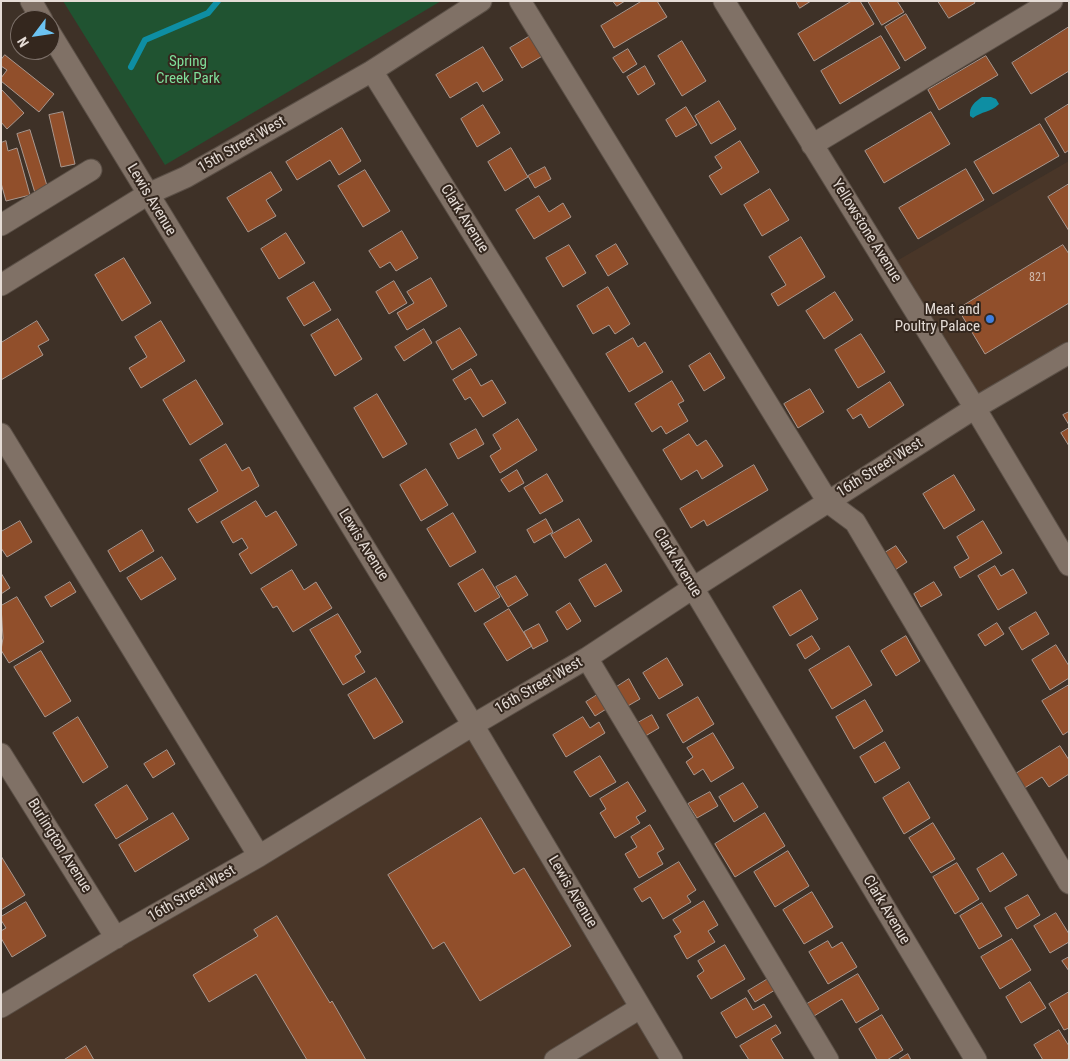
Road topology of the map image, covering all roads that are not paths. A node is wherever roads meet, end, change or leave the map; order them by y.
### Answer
1 (480, 1) edge
2 (520, 1) edge
3 (724, 1) edge
4 (1052, 1) edge
5 (60, 49) edge
6 (372, 71) junction
7 (812, 144) junction
8 (91, 170) dead end
9 (148, 194) junction
10 (1, 225) edge
11 (1, 284) edge
12 (1069, 353) edge
13 (975, 408) junction
14 (1, 434) edge
15 (828, 502) junction
16 (1069, 565) edge
17 (693, 588) junction
18 (587, 658) junction
19 (474, 724) junction
20 (1, 754) edge
21 (259, 856) junction
22 (1069, 883) edge
23 (116, 938) junction
24 (1, 1007) edge
25 (640, 1008) junction
26 (555, 1060) edge
27 (672, 1060) edge
28 (828, 1060) edge
29 (976, 1060) edge

1 - 6 street, 15th Street West
2 - 15 street
3 - 7 street, Yellowstone Avenue
4 - 7 street
5 - 9 street, Lewis Avenue
6 - 9 street, 15th Street West
6 - 17 street, Clark Avenue
7 - 13 street, Yellowstone Avenue
8 - 10 street
9 - 11 street, 15th Street West
9 - 19 street, Lewis Avenue
12 - 13 street, 16th Street West
13 - 15 street, 16th Street West
13 - 16 street, Yellowstone Avenue
14 - 21 street
15 - 17 street, 16th Street West
15 - 22 street
17 - 18 street, 16th Street West
17 - 29 street, Clark Avenue
18 - 19 street, 16th Street West
18 - 28 street
19 - 21 street, 16th Street West
19 - 25 street, Lewis Avenue
20 - 23 street, Burlington Avenue
21 - 23 street, 16th Street West
23 - 24 street, 16th Street West
25 - 26 street
25 - 27 street, Lewis Avenue

